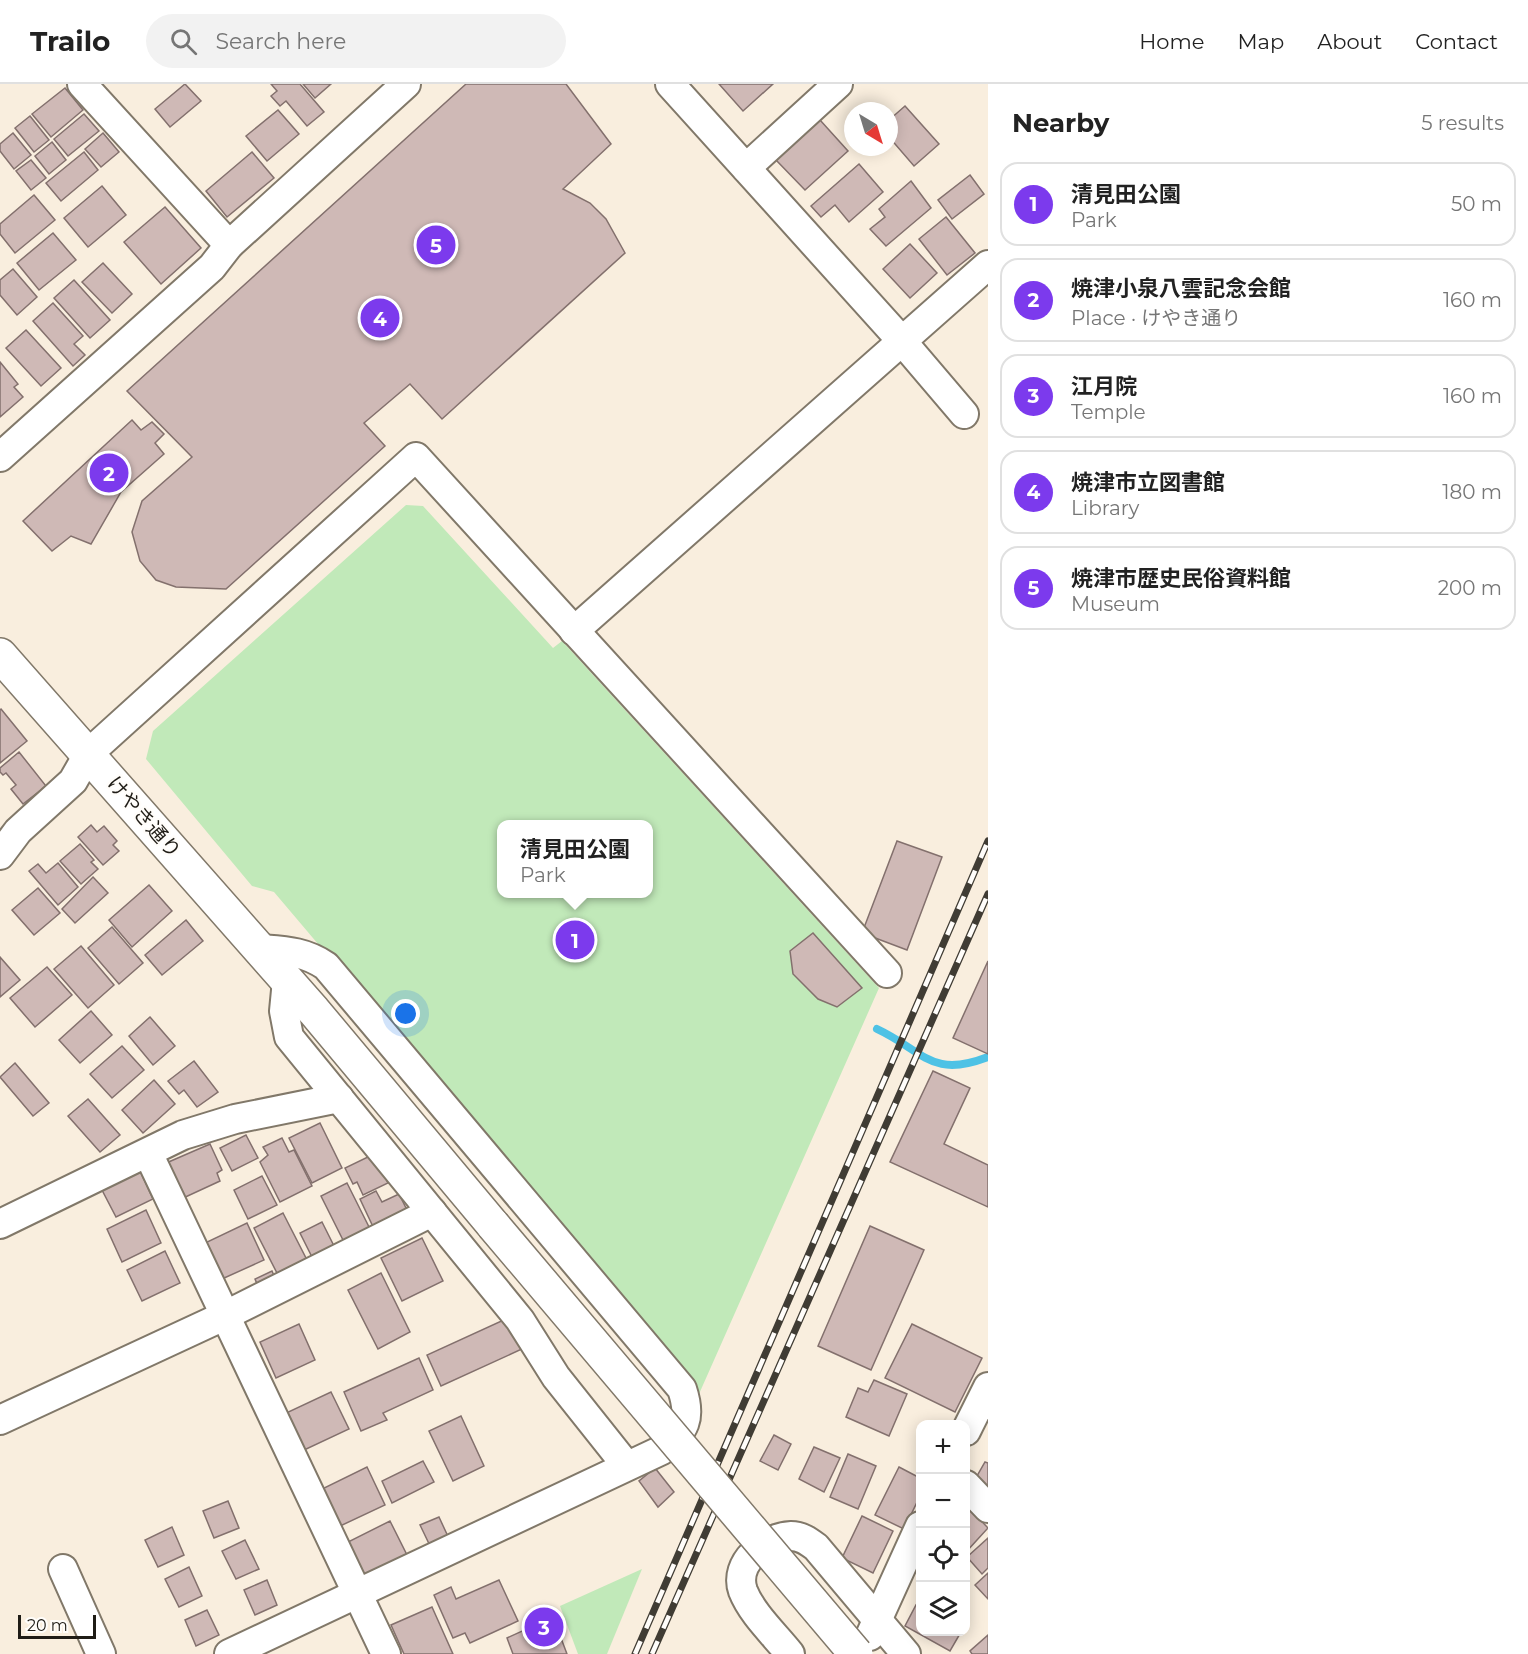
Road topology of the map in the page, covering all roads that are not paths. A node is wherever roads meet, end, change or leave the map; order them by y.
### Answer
1 (82, 84) edge
2 (406, 84) edge
3 (670, 84) edge
4 (838, 84) edge
5 (746, 168) junction
6 (229, 245) junction
7 (988, 265) edge
8 (901, 340) junction
9 (964, 414) dead end
10 (0, 457) edge
11 (574, 631) junction
12 (0, 655) edge
13 (89, 753) junction
14 (0, 855) edge
15 (260, 949) junction
16 (886, 973) dead end
17 (287, 980) junction
18 (339, 1098) junction
19 (148, 1153) junction
20 (432, 1212) junction
21 (0, 1224) edge
22 (224, 1316) junction
23 (988, 1387) edge
24 (0, 1420) edge
25 (970, 1423) edge
26 (627, 1465) junction
27 (970, 1489) edge
28 (988, 1508) edge
29 (920, 1528) edge
30 (63, 1569) dead end
31 (357, 1595) junction
32 (877, 1620) junction
33 (239, 1652) edge
34 (101, 1654) edge
35 (386, 1654) edge
36 (790, 1654) edge
37 (856, 1654) edge
38 (862, 1654) edge
39 (906, 1654) edge

1 - 6 street
2 - 6 street
3 - 5 street
4 - 5 street
5 - 8 street
6 - 10 street
7 - 8 street
8 - 9 street
8 - 11 street
11 - 13 street
11 - 16 street
12 - 13 street, けやき通り
13 - 14 street
13 - 15 street, けやき通り
15 - 17 street, けやき通り
15 - 26 street
17 - 18 street
17 - 37 street, けやき通り, bridge
18 - 19 street
18 - 20 street
19 - 21 street
19 - 22 street
20 - 22 street
20 - 26 street
22 - 24 street
22 - 31 street
23 - 25 street
26 - 31 street
27 - 28 street
29 - 32 street
30 - 34 street
31 - 33 street
31 - 35 street
32 - 36 street
32 - 38 street
32 - 39 street

